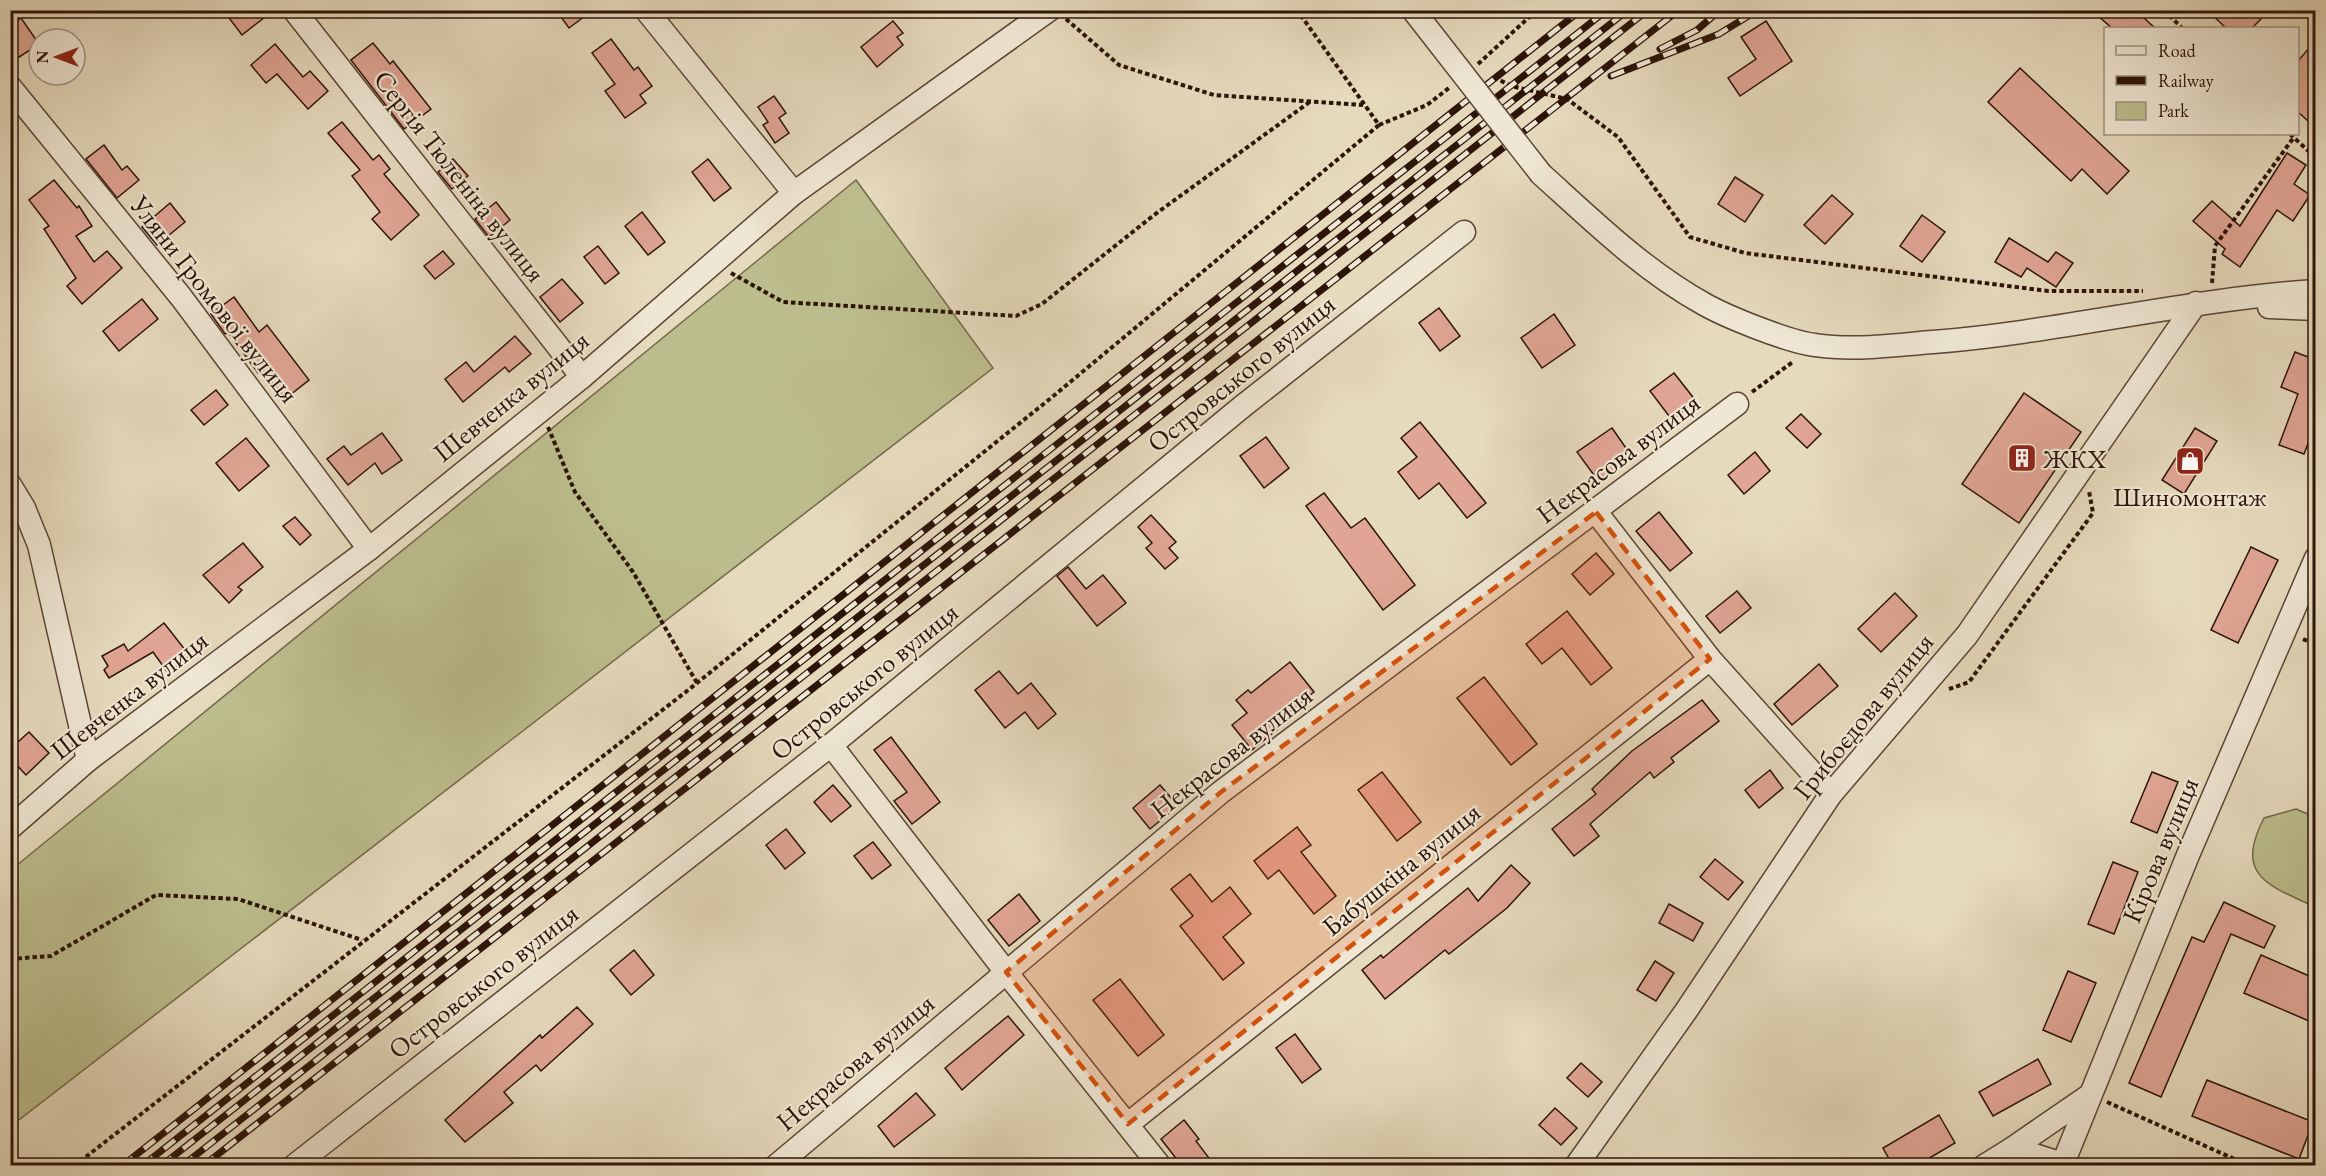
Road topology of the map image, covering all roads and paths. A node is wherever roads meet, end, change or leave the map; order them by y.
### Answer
1 (294, 10) edge
2 (646, 10) edge
3 (1297, 10) edge
4 (1413, 10) edge
5 (2164, 10) edge
6 (1057, 14) edge
7 (2181, 27) edge
8 (1478, 64) dead end
9 (10, 87) edge
10 (1311, 101) junction
11 (1364, 105) junction
12 (2292, 135) edge
13 (2316, 158) edge
14 (794, 193) junction
15 (1464, 232) dead end
16 (713, 263) junction
17 (2153, 291) dead end
18 (2316, 291) edge
19 (2206, 302) junction
20 (2316, 309) edge
21 (1814, 345) junction
22 (582, 377) junction
23 (1737, 404) joint
24 (541, 410) junction
25 (10, 485) edge
26 (2088, 487) dead end
27 (1596, 512) junction
28 (369, 549) junction
29 (2316, 558) edge
30 (1710, 659) junction
31 (697, 683) junction
32 (1939, 692) dead end
33 (831, 746) junction
34 (88, 760) junction
35 (1831, 794) junction
36 (10, 828) edge
37 (363, 941) junction
38 (10, 959) edge
39 (1006, 972) junction
40 (2090, 1095) junction
41 (1128, 1124) junction
42 (2013, 1148) junction
43 (2062, 1165) edge
44 (74, 1166) edge
45 (294, 1166) edge
46 (776, 1166) edge
47 (1160, 1166) edge
48 (1576, 1166) edge
49 (1984, 1166) edge
50 (2250, 1166) edge

1 - 22 street, Сергія Тюленіна вулиця
2 - 14 street
3 - 11 path
4 - 21 street, bridge
5 - 7 path
6 - 10 path
6 - 14 street, Шевченка вулиця
8 - 17 path
9 - 28 street, Уляни Громової вулиця
10 - 11 path
10 - 16 path
11 - 31 path
12 - 13 path
12 - 19 path
14 - 16 street, Шевченка вулиця
15 - 33 street, Островського вулиця
16 - 22 street, Шевченка вулиця
18 - 19 street
19 - 20 street
19 - 21 street
19 - 35 street, Грибоєдова вулиця
21 - 23 path
22 - 24 street, Шевченка вулиця
23 - 27 street, Некрасова вулиця
24 - 28 street, Шевченка вулиця
24 - 31 path
25 - 34 street
26 - 32 path
27 - 30 street
27 - 39 street, Некрасова вулиця
28 - 34 street, Шевченка вулиця
29 - 40 street, Кірова вулиця
30 - 35 street
30 - 41 street, Бабушкіна вулиця
31 - 37 path
33 - 39 street
33 - 45 street, Островського вулиця
34 - 36 street, Шевченка вулиця
35 - 48 street, Грибоєдова вулиця
37 - 38 path
37 - 44 path
39 - 41 street
39 - 46 street, Некрасова вулиця
40 - 42 street
40 - 43 street, Кірова вулиця
40 - 50 path
41 - 47 street
42 - 43 street
42 - 49 street

